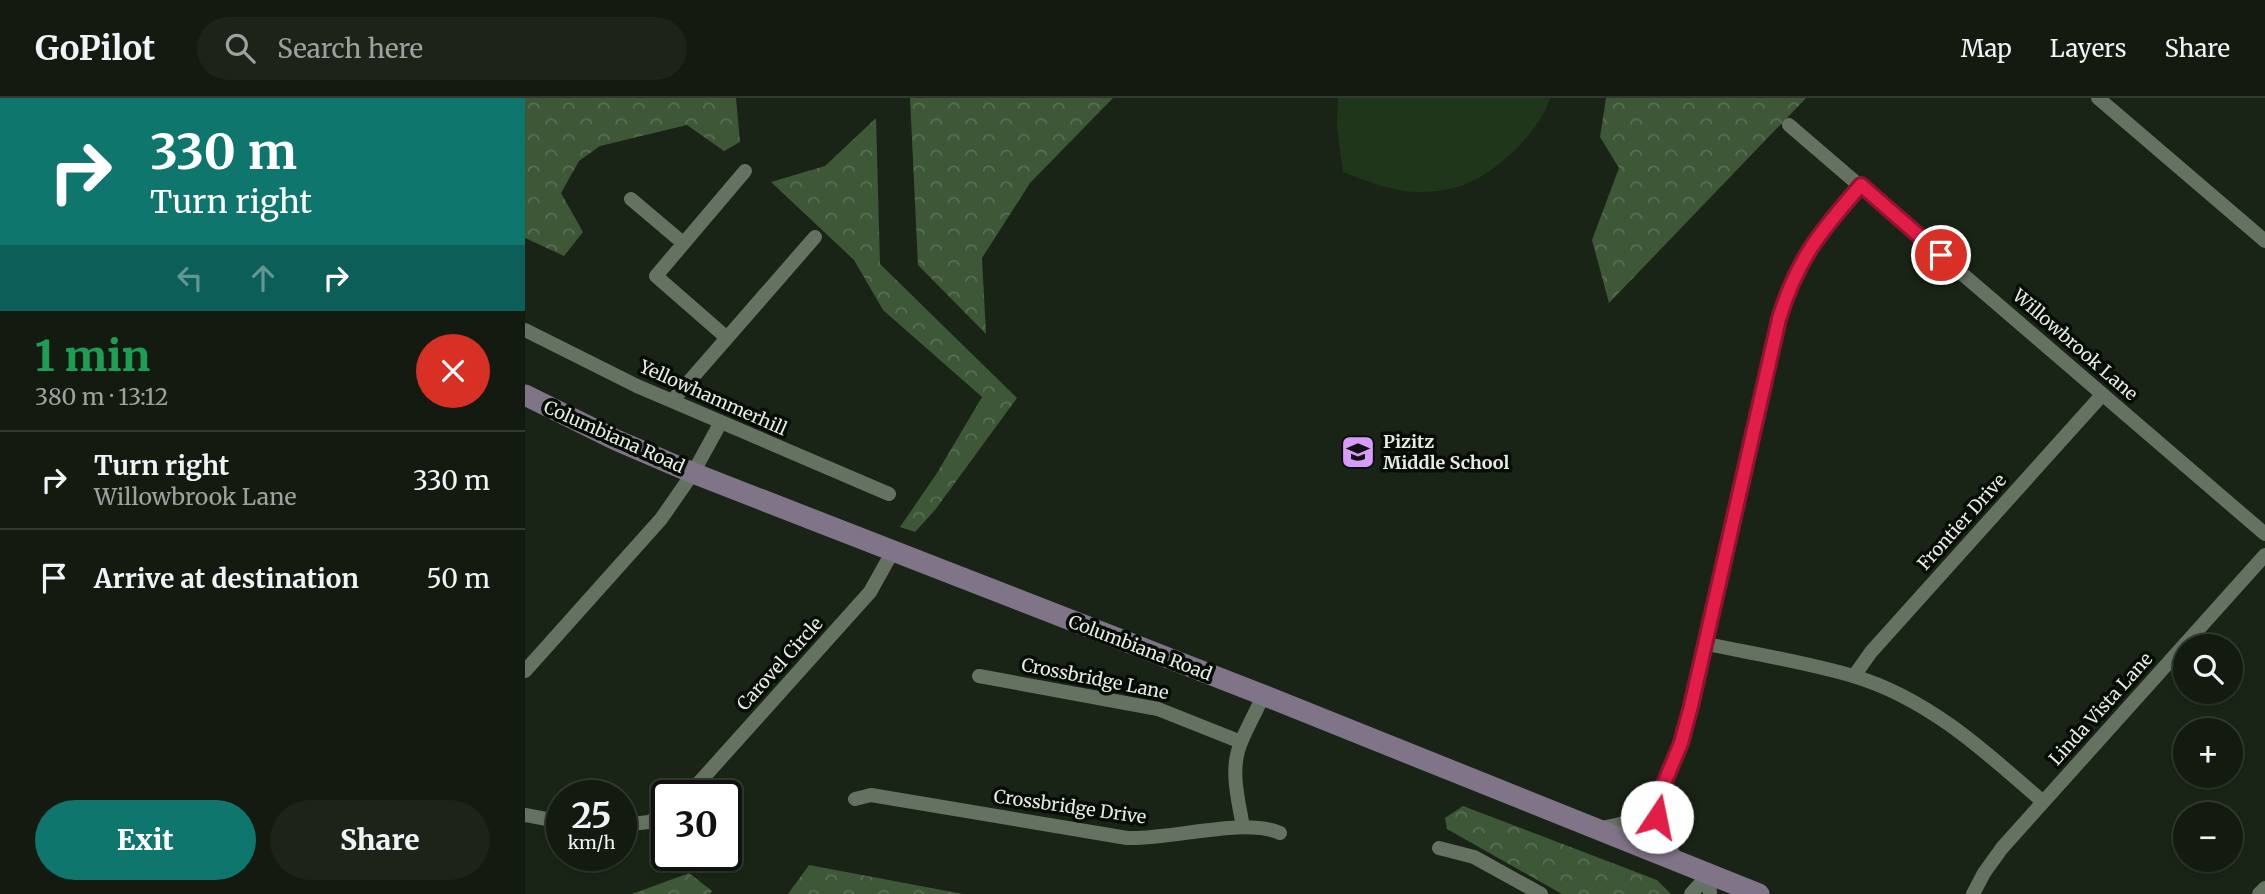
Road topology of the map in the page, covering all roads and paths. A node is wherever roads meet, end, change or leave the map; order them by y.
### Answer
1 (2107, 101) edge
2 (1789, 125) dead end
3 (745, 172) dead end
4 (1861, 185) junction
5 (631, 200) dead end
6 (815, 237) dead end
7 (2265, 241) edge
8 (683, 243) junction
9 (525, 330) edge
10 (727, 338) junction
11 (525, 395) edge
12 (2102, 395) junction
13 (672, 401) junction
14 (721, 422) junction
15 (693, 473) junction
16 (889, 495) dead end
17 (2265, 534) edge
18 (893, 551) junction
19 (2265, 555) edge
20 (1707, 644) junction
21 (525, 671) edge
22 (1854, 676) junction
23 (979, 677) dead end
24 (1262, 695) junction
25 (1241, 742) junction
26 (701, 780) edge
27 (1658, 798) junction
28 (855, 799) dead end
29 (2043, 802) junction
30 (525, 815) edge
31 (546, 819) edge
32 (1243, 827) junction
33 (1598, 829) junction
34 (1280, 833) dead end
35 (1439, 848) dead end
36 (1679, 862) junction
37 (1710, 884) edge
38 (2265, 888) edge
39 (1541, 894) edge
40 (1691, 894) edge
41 (1759, 894) edge
42 (1973, 894) edge
43 (2259, 894) edge

1 - 7 street
2 - 4 street, Willowbrook Lane
3 - 8 street
4 - 12 street, Willowbrook Lane
4 - 20 street
5 - 8 street
6 - 10 street
8 - 10 street
9 - 13 street, Yellowhammerhill
10 - 13 street
11 - 15 main road, Columbiana Road
12 - 17 street, Willowbrook Lane
12 - 22 street, Frontier Drive
13 - 14 street, Yellowhammerhill
14 - 15 street
14 - 16 street, Yellowhammerhill
15 - 18 main road, Columbiana Road
15 - 21 street
18 - 24 main road, Columbiana Road
18 - 26 street, Carovel Circle
19 - 29 street, Linda Vista Lane
20 - 22 street
20 - 27 street
22 - 29 street
23 - 25 street, Crossbridge Lane
24 - 25 street
24 - 33 main road, Columbiana Road
25 - 32 street
27 - 33 street
27 - 36 street
28 - 32 street, Crossbridge Drive
29 - 42 street, Linda Vista Lane
30 - 31 street
32 - 34 street, Crossbridge Drive
33 - 36 main road, Columbiana Road
35 - 39 street
36 - 37 main road, Columbiana Road
37 - 40 street
37 - 41 main road, Columbiana Road
38 - 43 street

